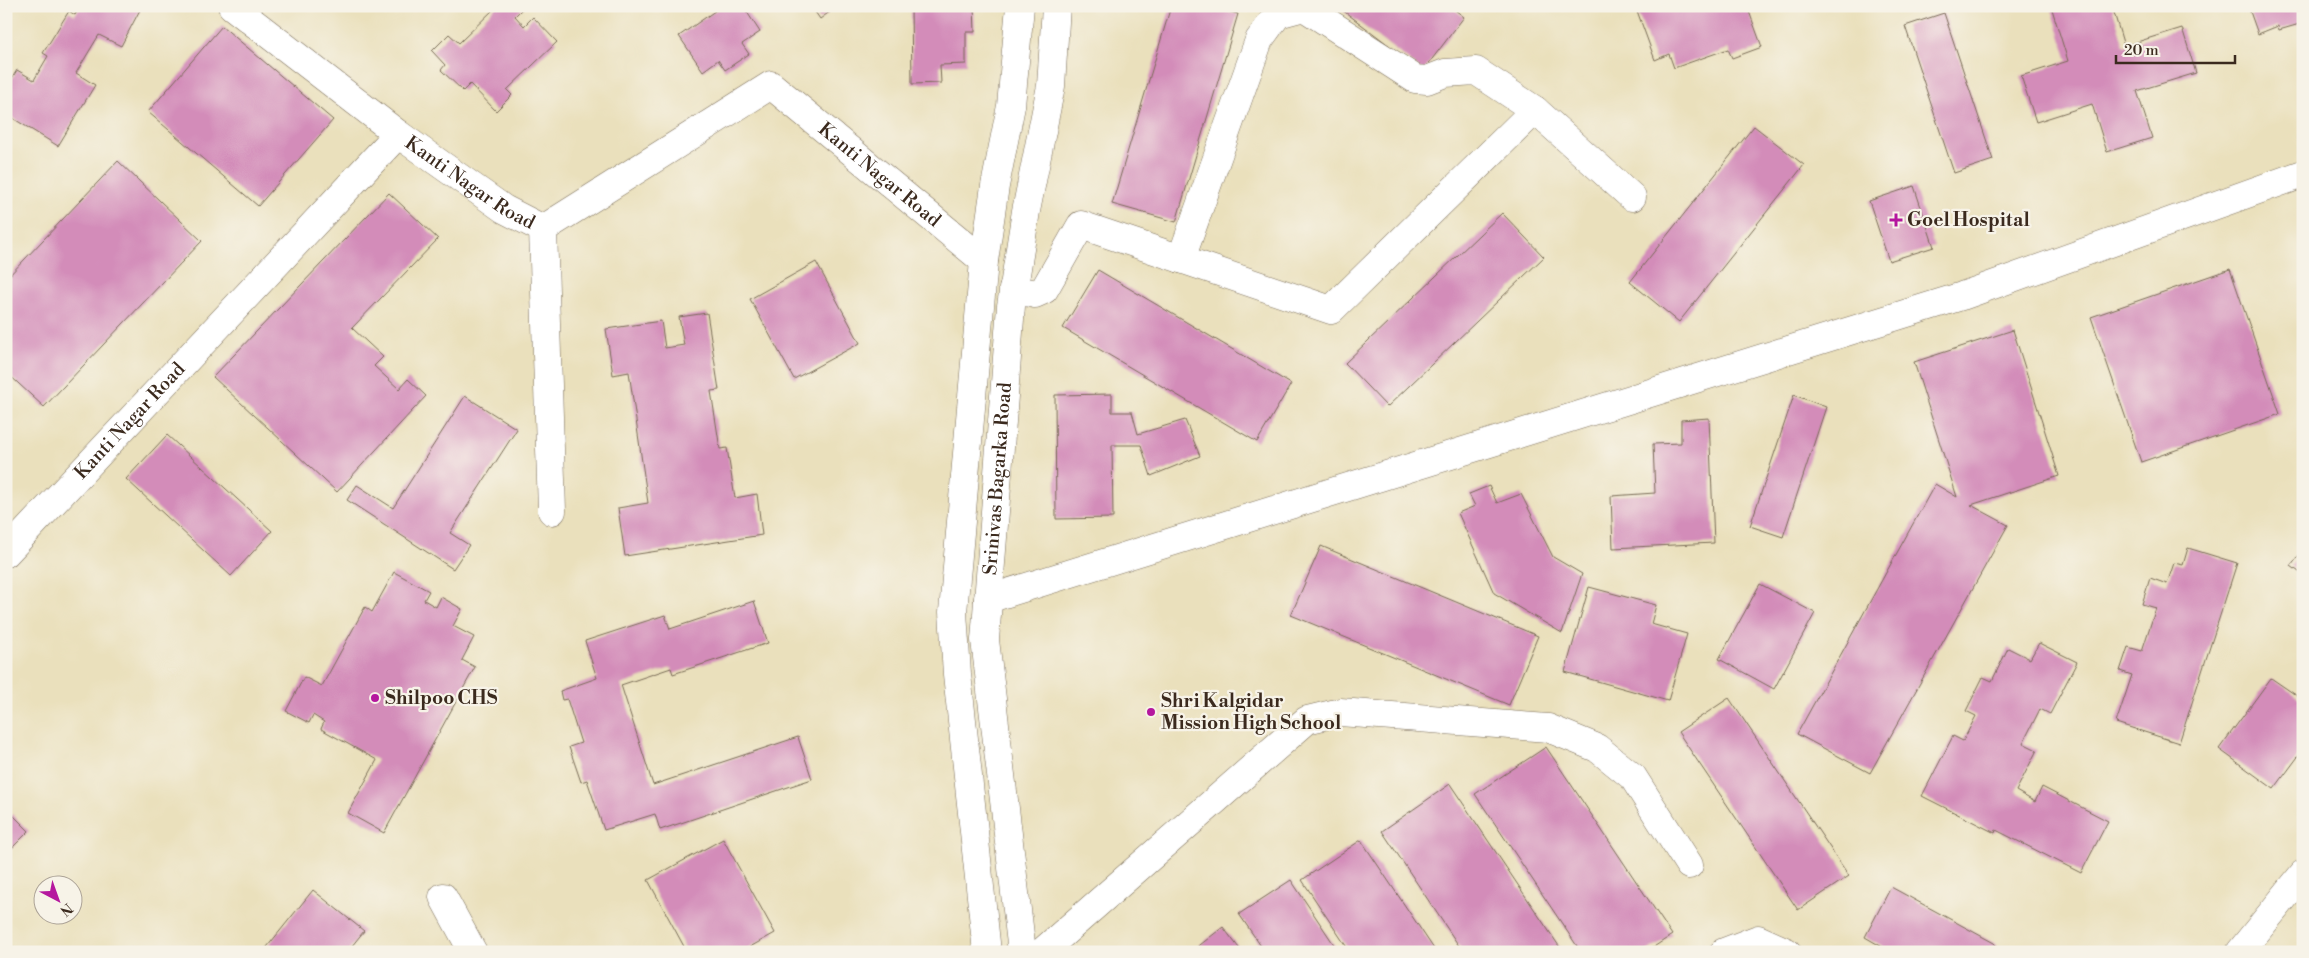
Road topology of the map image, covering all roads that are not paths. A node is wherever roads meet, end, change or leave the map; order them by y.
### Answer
1 (232, 6) edge
2 (1020, 6) edge
3 (1056, 6) edge
4 (1535, 110) junction
5 (398, 134) junction
6 (2303, 174) edge
7 (1632, 197) dead end
8 (543, 229) junction
9 (1181, 259) junction
10 (984, 261) junction
11 (1013, 289) junction
12 (552, 510) dead end
13 (6, 553) edge
14 (988, 599) junction
15 (1689, 865) dead end
16 (2303, 874) edge
17 (443, 897) dead end
18 (473, 952) edge
19 (987, 952) edge
20 (1022, 952) edge
21 (1042, 952) edge
22 (1724, 952) edge
23 (1786, 952) edge
24 (2240, 952) edge

1 - 5 street
2 - 10 street, Srinivas Bagarka Road
3 - 11 street, Srinivas Bagarka Road
4 - 7 street
4 - 9 street
4 - 9 street
5 - 8 street, Kanti Nagar Road
5 - 13 street, Kanti Nagar Road
6 - 14 street
8 - 10 street, Kanti Nagar Road
8 - 12 street
9 - 11 street
10 - 19 street, Srinivas Bagarka Road
11 - 14 street, Srinivas Bagarka Road
14 - 20 street, Srinivas Bagarka Road
15 - 21 street
16 - 24 street
17 - 18 street
22 - 23 street

